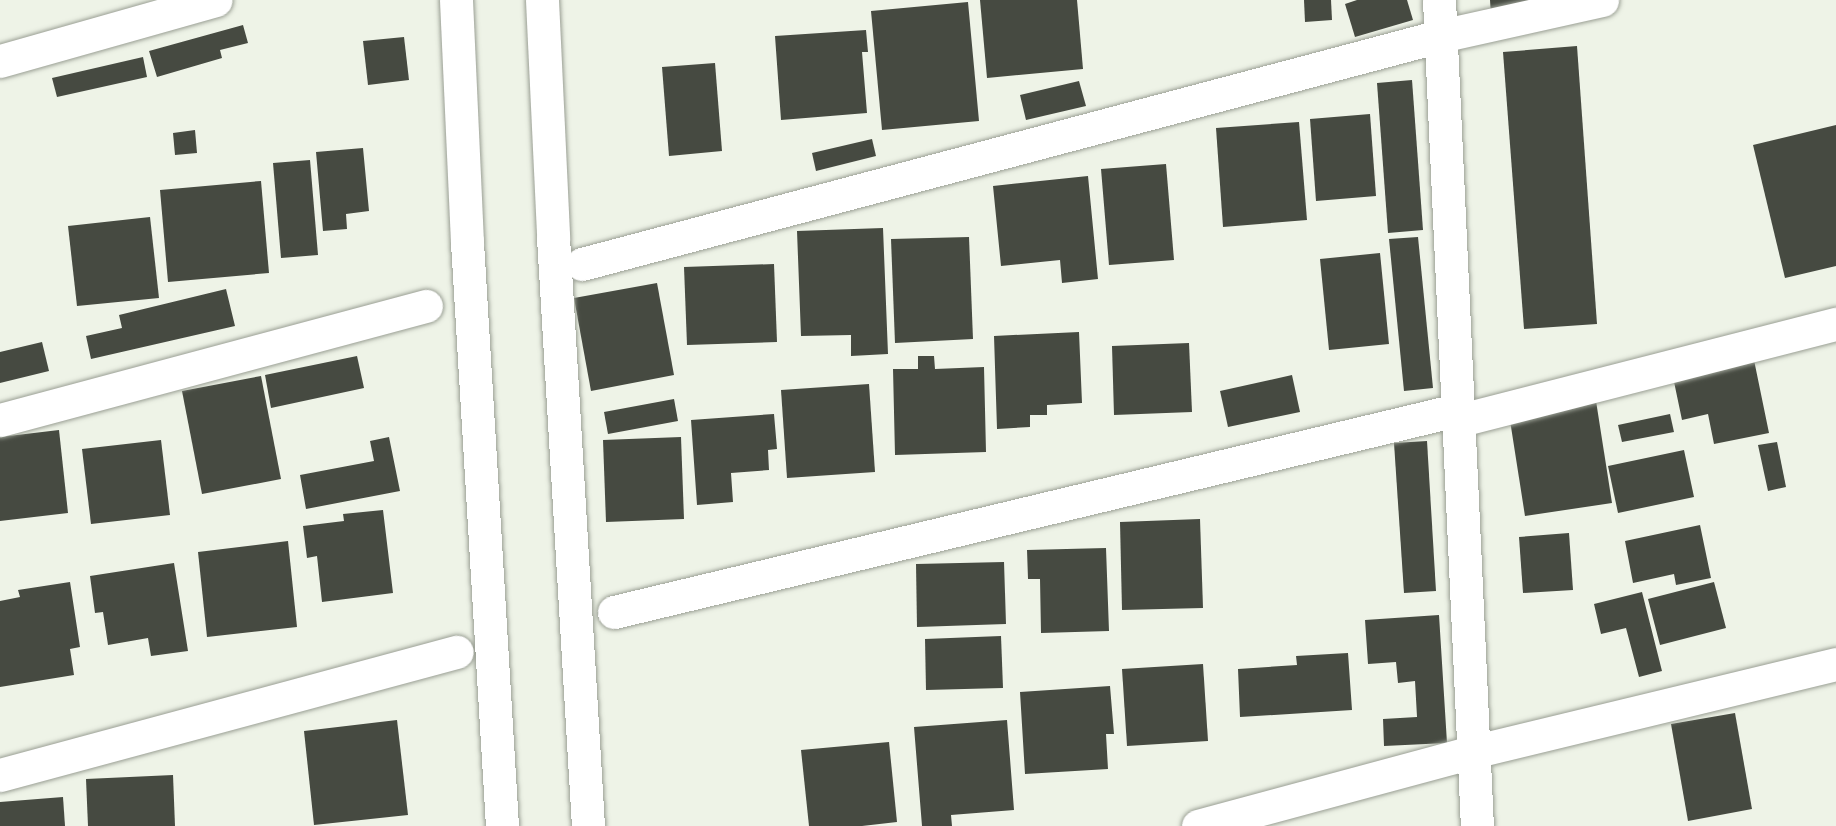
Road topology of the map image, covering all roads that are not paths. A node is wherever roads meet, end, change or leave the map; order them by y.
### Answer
1 (216, 0) edge
2 (456, 0) edge
3 (542, 0) edge
4 (1439, 0) edge
5 (1602, 0) edge
6 (1440, 36) junction
7 (0, 61) edge
8 (582, 264) dead end
9 (426, 306) dead end
10 (1836, 324) edge
11 (1457, 415) junction
12 (0, 420) edge
13 (614, 612) dead end
14 (457, 652) dead end
15 (1836, 664) edge
16 (1472, 752) junction
17 (0, 775) edge
18 (502, 826) edge
19 (588, 826) edge
20 (1198, 826) edge
21 (1477, 826) edge

1 - 7 street
2 - 18 street
3 - 19 street
4 - 6 street
5 - 6 street
6 - 8 street
6 - 11 street
9 - 12 street
10 - 11 street
11 - 13 street
11 - 16 street
14 - 17 street
15 - 16 street
16 - 20 street
16 - 21 street

